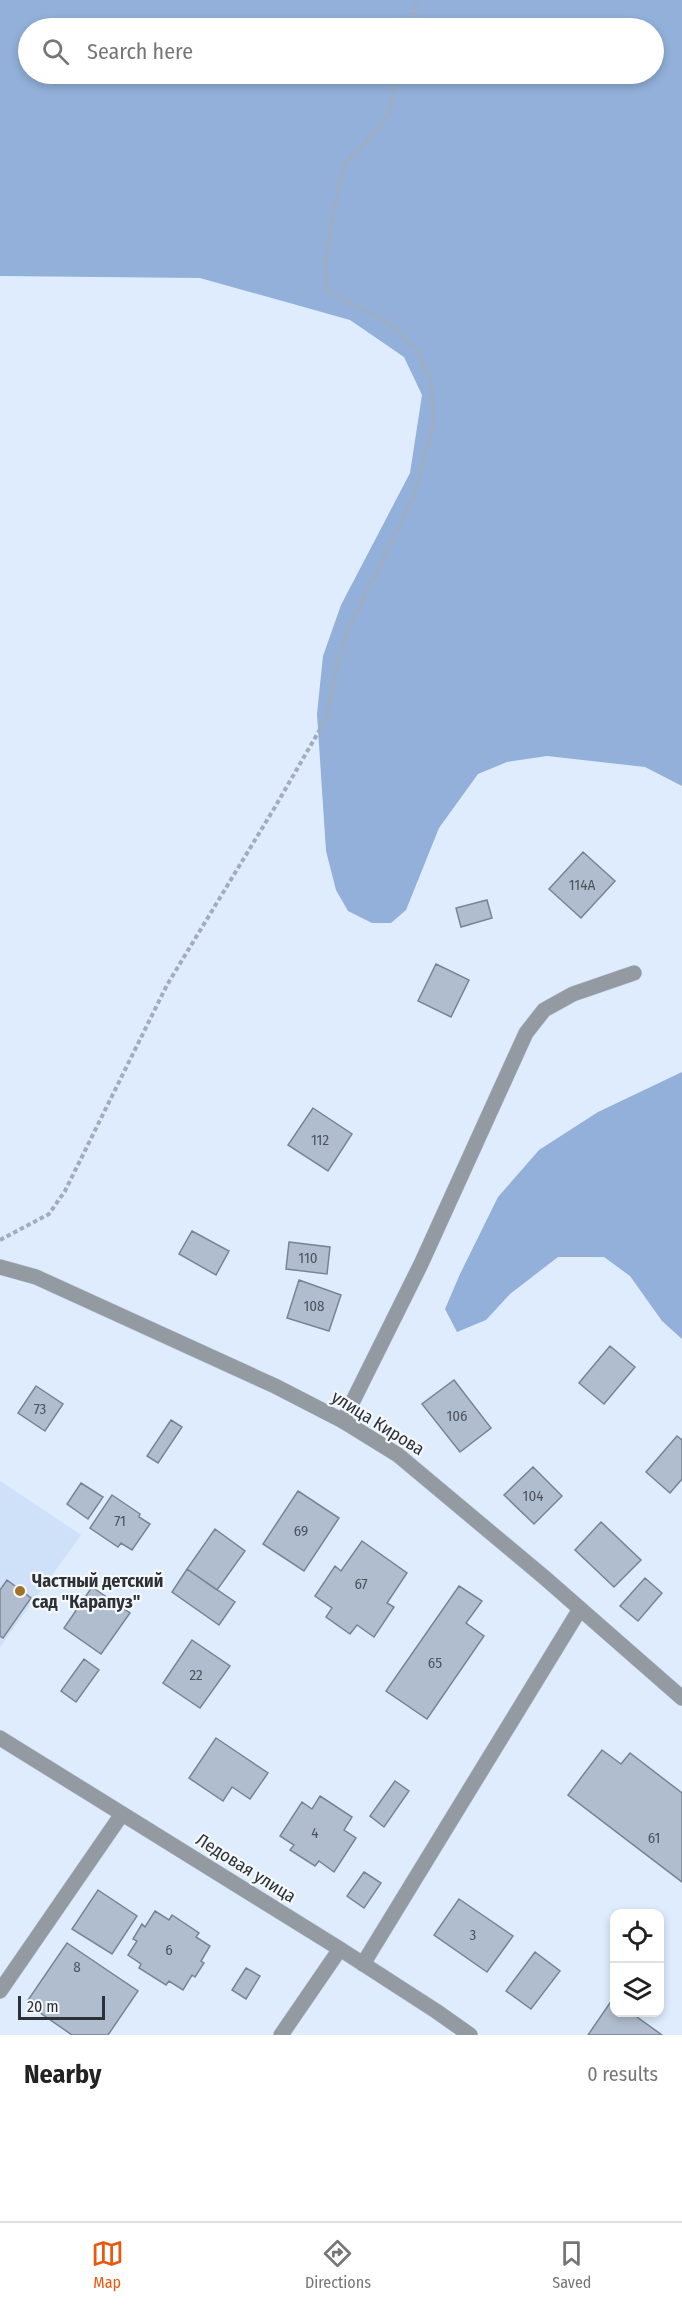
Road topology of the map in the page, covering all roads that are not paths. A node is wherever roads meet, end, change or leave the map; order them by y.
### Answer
1 (634, 973) dead end
2 (0, 1267) edge
3 (343, 1421) junction
4 (580, 1609) junction
5 (682, 1698) edge
6 (0, 1738) edge
7 (122, 1814) junction
8 (340, 1949) junction
9 (363, 1964) junction
10 (0, 1991) edge
11 (281, 2035) edge
12 (470, 2035) edge

1 - 3 street
2 - 3 street, улица Кирова
3 - 4 street, улица Кирова
4 - 5 street, улица Кирова
4 - 9 street
6 - 7 street, Ледовая улица
7 - 8 street, Ледовая улица
7 - 10 street
8 - 9 street, Ледовая улица
8 - 11 street
9 - 12 street, Ледовая улица

